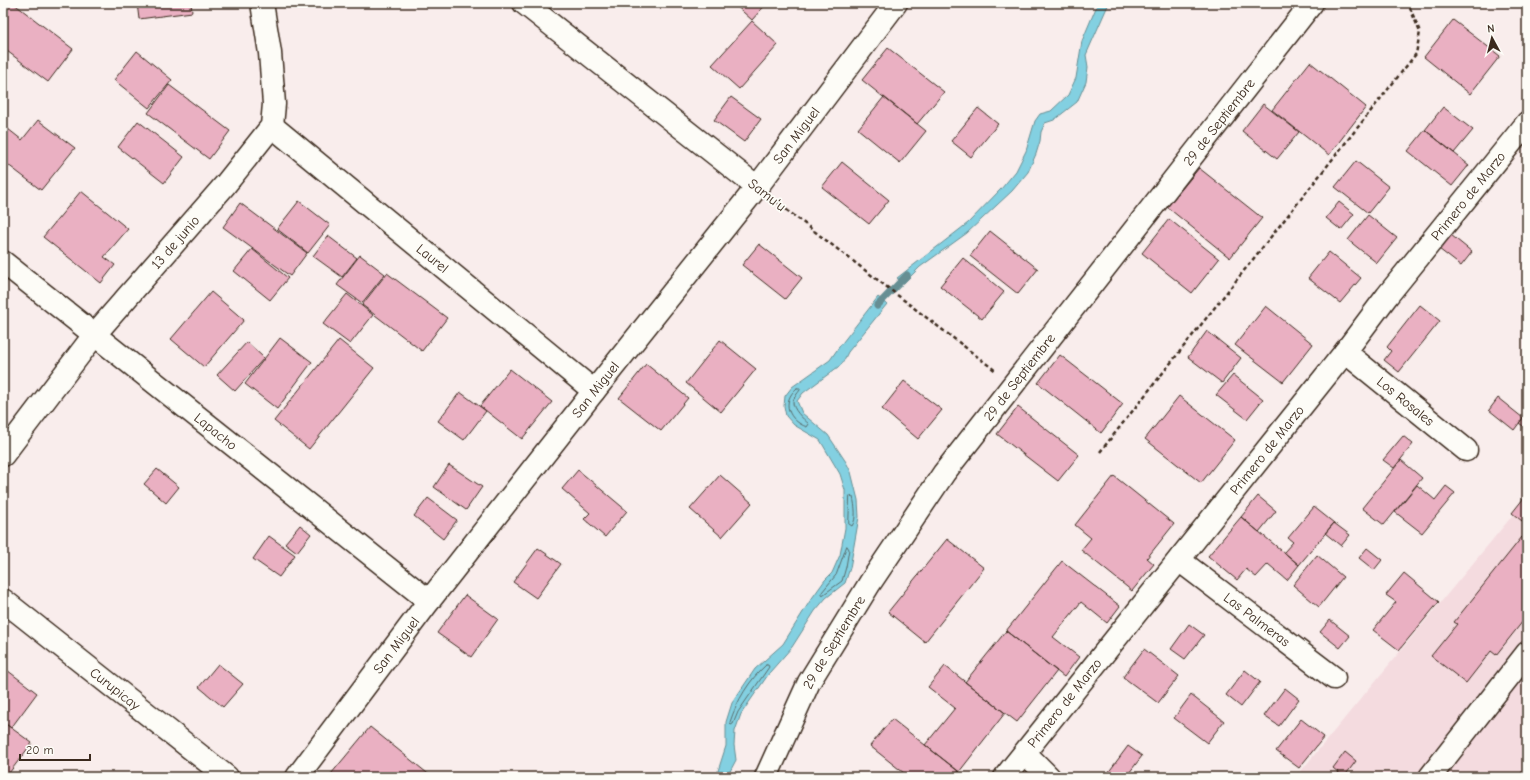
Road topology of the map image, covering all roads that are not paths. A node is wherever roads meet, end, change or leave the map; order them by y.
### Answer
1 (262, 3) edge
2 (524, 3) edge
3 (896, 3) edge
4 (1312, 3) edge
5 (1527, 123) edge
6 (272, 126) junction
7 (757, 187) junction
8 (3, 262) edge
9 (95, 334) junction
10 (1345, 352) junction
11 (594, 391) junction
12 (1466, 450) dead end
13 (3, 455) edge
14 (1179, 560) junction
15 (3, 600) edge
16 (429, 601) junction
17 (1527, 653) edge
18 (1334, 678) dead end
19 (1025, 753) junction
20 (227, 777) edge
21 (297, 777) edge
22 (766, 777) edge
23 (1005, 777) edge
24 (1049, 777) edge
25 (1430, 777) edge

1 - 6 street
2 - 7 street, Samu'u
3 - 7 street, San Miguel
4 - 22 street, 29 de Septiembre
5 - 10 street, Primero de Marzo
6 - 9 street, 13 de junio
6 - 11 street, Laurel
7 - 11 street, San Miguel
8 - 9 street, Lapacho
9 - 13 street, 13 de junio
9 - 16 street, Lapacho
10 - 12 street, Los Rosales
10 - 14 street, Primero de Marzo
11 - 16 street, San Miguel
14 - 18 street, Las Palmeras
14 - 19 street, Primero de Marzo
15 - 20 street, Curupicay
16 - 21 street, San Miguel
17 - 25 street
19 - 23 street, Primero de Marzo
19 - 24 street

